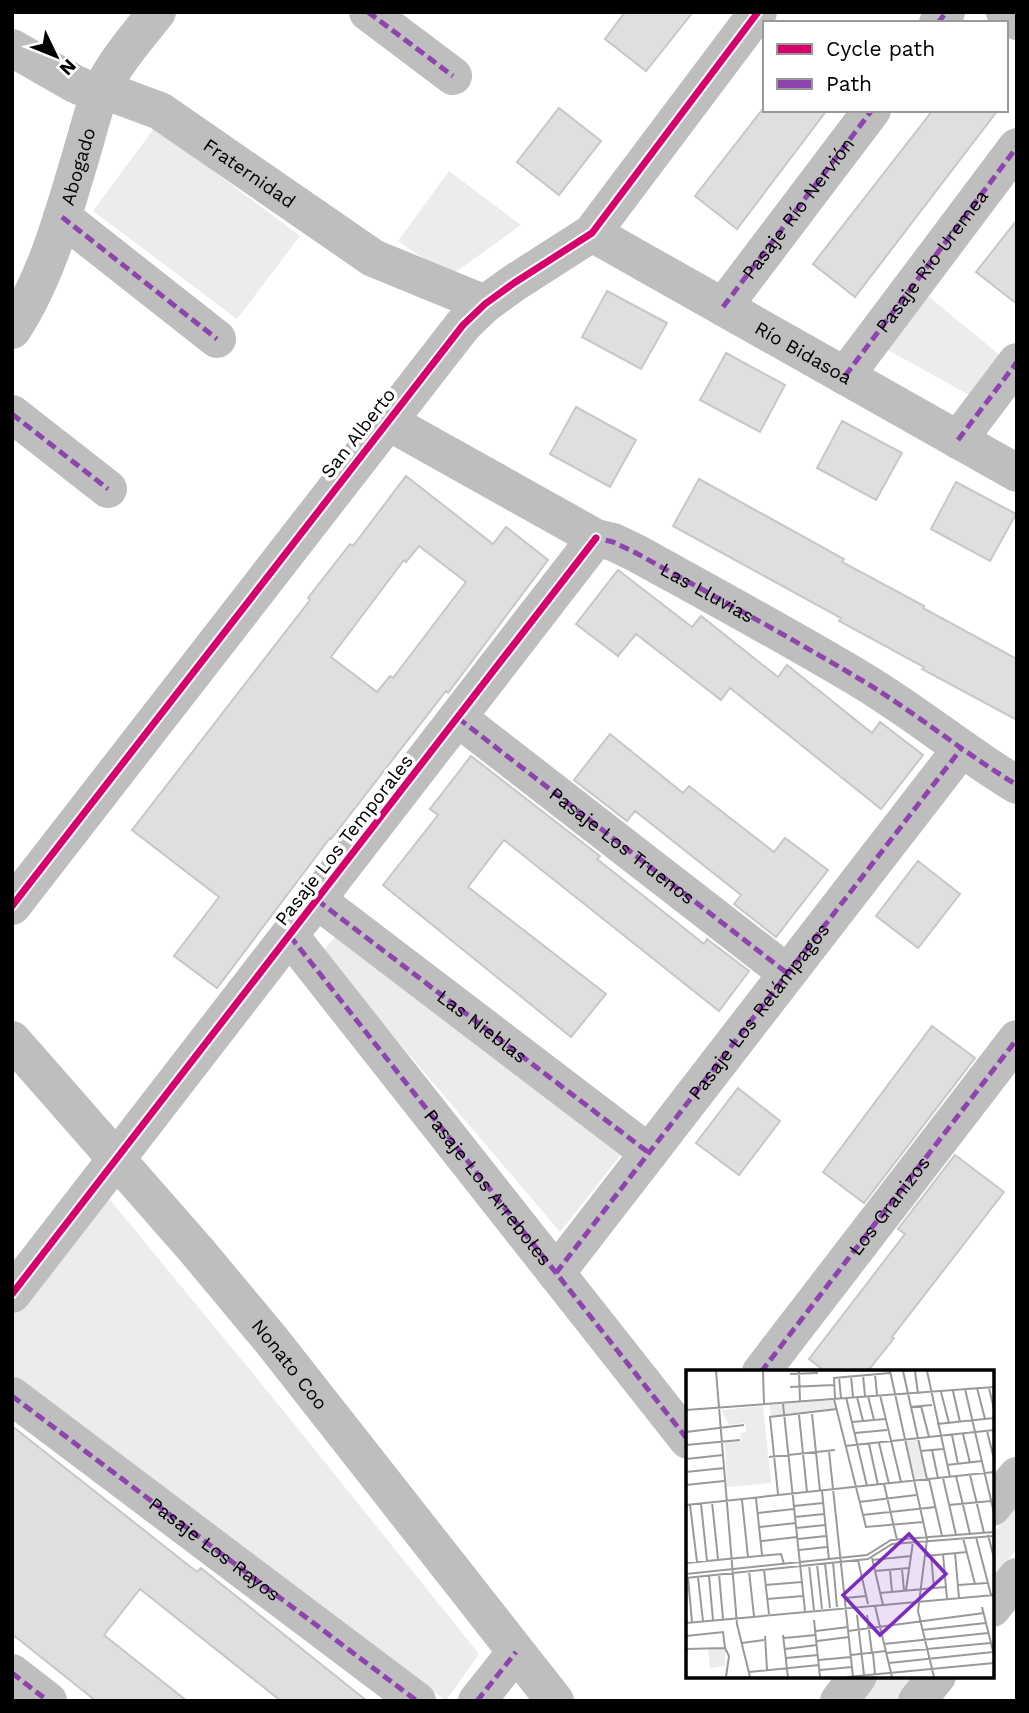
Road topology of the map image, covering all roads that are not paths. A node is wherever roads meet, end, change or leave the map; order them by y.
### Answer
1 (156, 12) edge
2 (368, 12) edge
3 (758, 12) edge
4 (1005, 12) edge
5 (1017, 21) edge
6 (12, 48) edge
7 (453, 76) dead end
8 (101, 92) junction
9 (870, 112) edge
10 (1017, 147) edge
11 (62, 218) junction
12 (592, 233) junction
13 (485, 304) junction
14 (723, 307) junction
15 (12, 330) edge
16 (217, 339) dead end
17 (1017, 362) edge
18 (845, 376) junction
19 (12, 414) edge
20 (387, 421) junction
21 (958, 440) junction
22 (1017, 473) edge
23 (108, 489) dead end
24 (596, 538) junction
25 (458, 718) junction
26 (961, 749) junction
27 (1017, 785) edge
28 (317, 900) junction
29 (12, 906) edge
30 (290, 936) junction
31 (787, 974) junction
32 (1017, 1039) edge
33 (12, 1040) edge
34 (649, 1153) junction
35 (116, 1160) junction
36 (556, 1273) junction
37 (12, 1294) edge
38 (763, 1370) edge
39 (12, 1396) edge
40 (686, 1437) edge
41 (1017, 1476) edge
42 (994, 1505) edge
43 (1017, 1577) edge
44 (994, 1606) edge
45 (516, 1652) junction
46 (12, 1673) edge
47 (856, 1678) edge
48 (935, 1678) edge
49 (48, 1701) edge
50 (417, 1701) edge
51 (477, 1701) edge
52 (555, 1701) edge
53 (839, 1701) edge
54 (917, 1701) edge

1 - 8 street, Abogado
2 - 7 street
3 - 12 street, San Alberto
4 - 5 street
6 - 8 street, Fraternidad
8 - 11 street, Abogado
8 - 13 street, Fraternidad
9 - 14 street, Pasaje Río Nervión
10 - 18 street, Pasaje Río Uremea
11 - 15 street, Abogado
11 - 16 street
12 - 13 street, San Alberto
12 - 14 street, Río Bidasoa
13 - 20 street, San Alberto
14 - 18 street, Río Bidasoa
17 - 21 street
18 - 21 street, Río Bidasoa
19 - 23 street
20 - 24 street, Las Lluvias
20 - 29 street, San Alberto
21 - 22 street, Río Bidasoa
24 - 25 street, Pasaje Los Temporales
24 - 26 street, Las Lluvias
25 - 28 street, Pasaje Los Temporales
25 - 31 street, Pasaje Los Truenos
26 - 27 street, Las Lluvias
26 - 31 street, Pasaje Los Relámpagos
28 - 30 street, Pasaje Los Temporales
28 - 34 street, Las Nieblas
30 - 35 street, Pasaje Los Temporales
30 - 36 street, Pasaje Los Arreboles
31 - 34 street, Pasaje Los Relámpagos
32 - 38 street, Los Granizos
33 - 35 street, Nonato Coo
34 - 36 street, Pasaje Los Relámpagos
35 - 37 street, Pasaje Los Temporales
35 - 45 street, Nonato Coo
36 - 40 street, Pasaje Los Arreboles
39 - 50 street, Pasaje Los Rayos
41 - 42 street
43 - 44 street
45 - 51 street
45 - 52 street, Nonato Coo
46 - 49 street
47 - 53 street
48 - 54 street

